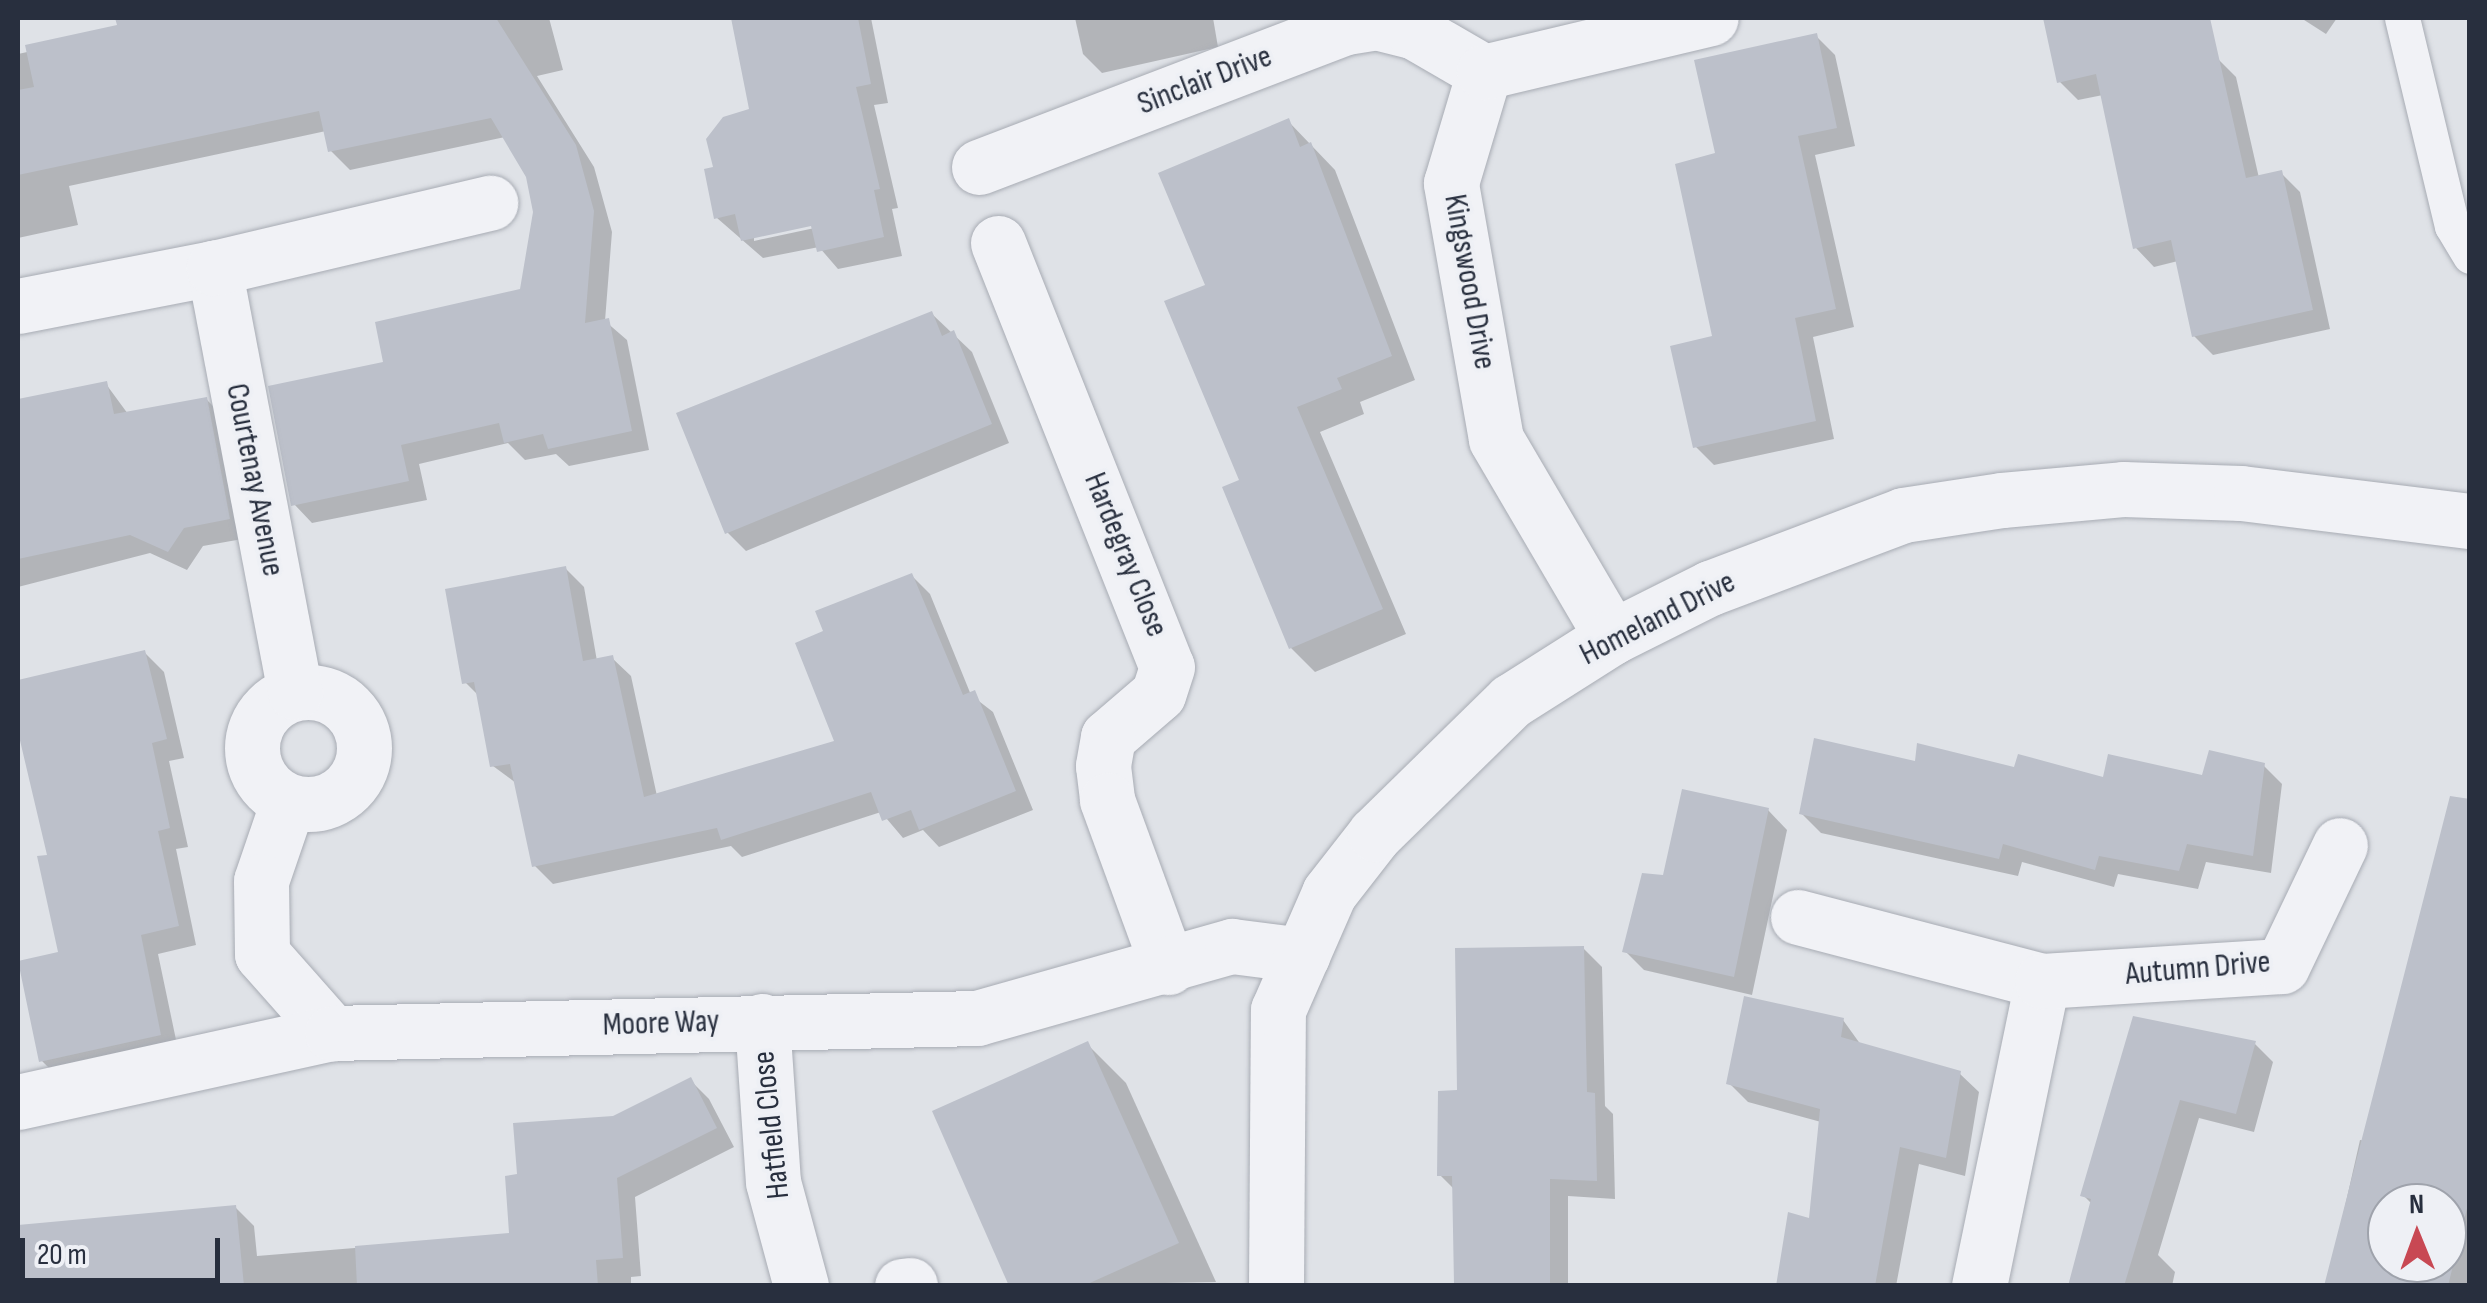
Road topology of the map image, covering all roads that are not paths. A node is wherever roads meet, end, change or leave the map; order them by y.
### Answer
1 (1710, 18) edge
2 (2402, 18) edge
3 (1484, 72) junction
4 (980, 167) dead end
5 (490, 202) dead end
6 (998, 243) dead end
7 (2470, 256) edge
8 (214, 268) junction
9 (18, 306) edge
10 (2470, 521) edge
11 (1612, 637) junction
12 (295, 692) junction
13 (288, 802) junction
14 (2340, 845) dead end
15 (1798, 917) dead end
16 (1302, 955) junction
17 (1168, 967) junction
18 (2042, 981) junction
19 (762, 1021) junction
20 (332, 1033) junction
21 (18, 1102) edge
22 (910, 1285) edge
23 (801, 1286) edge
24 (902, 1286) edge
25 (1276, 1286) edge
26 (1980, 1286) edge

1 - 3 street
2 - 7 lane
3 - 4 street, Sinclair Drive
3 - 11 street, Kingswood Drive
5 - 8 street
6 - 17 street, Hardegray Close
8 - 9 street
8 - 12 street, Courtenay Avenue
10 - 11 street, Homeland Drive
11 - 16 street, Homeland Drive
12 - 13 street
12 - 13 street
13 - 20 street
14 - 18 street, Autumn Drive
15 - 18 street, Autumn Drive
16 - 17 street, Moore Way
16 - 25 street, Homeland Drive
17 - 19 street, Moore Way
18 - 26 street
19 - 20 street, Moore Way
19 - 23 street, Hatfield Close
20 - 21 street, Moore Way
22 - 24 street

